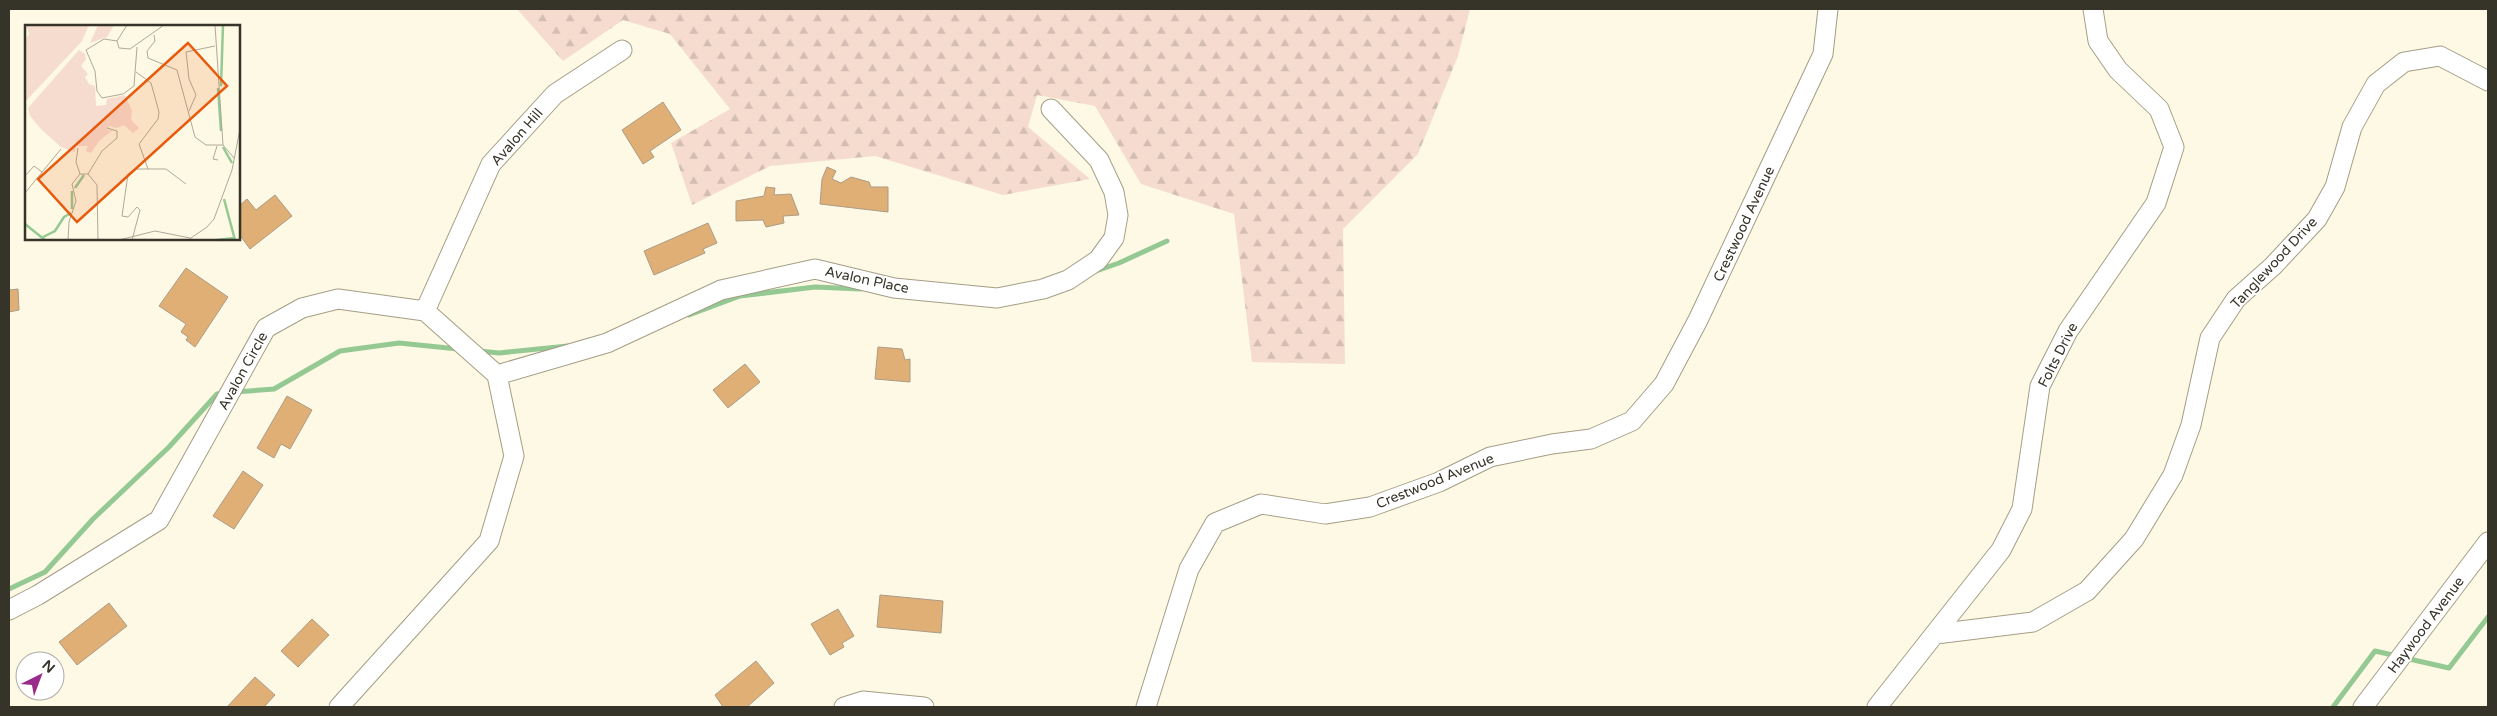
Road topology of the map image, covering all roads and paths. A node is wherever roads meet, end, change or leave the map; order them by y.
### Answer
1 (1828, 9) edge
2 (2093, 9) edge
3 (622, 50) dead end
4 (2488, 81) edge
5 (1051, 109) dead end
6 (425, 310) junction
7 (497, 375) junction
8 (2488, 542) edge
9 (9, 610) edge
10 (1936, 634) junction
11 (340, 707) edge
12 (844, 707) edge
13 (924, 707) edge
14 (1146, 707) edge
15 (1877, 707) edge
16 (2363, 707) edge

1 - 14 street, Crestwood Avenue
2 - 10 street, Folts Drive
3 - 6 street, Avalon Hill
4 - 10 street, Tanglewood Drive
5 - 7 street, Avalon Place
6 - 7 street
6 - 9 street, Avalon Circle
7 - 11 street
8 - 16 street, Haywood Avenue
10 - 15 street, Folts Drive
12 - 13 street

